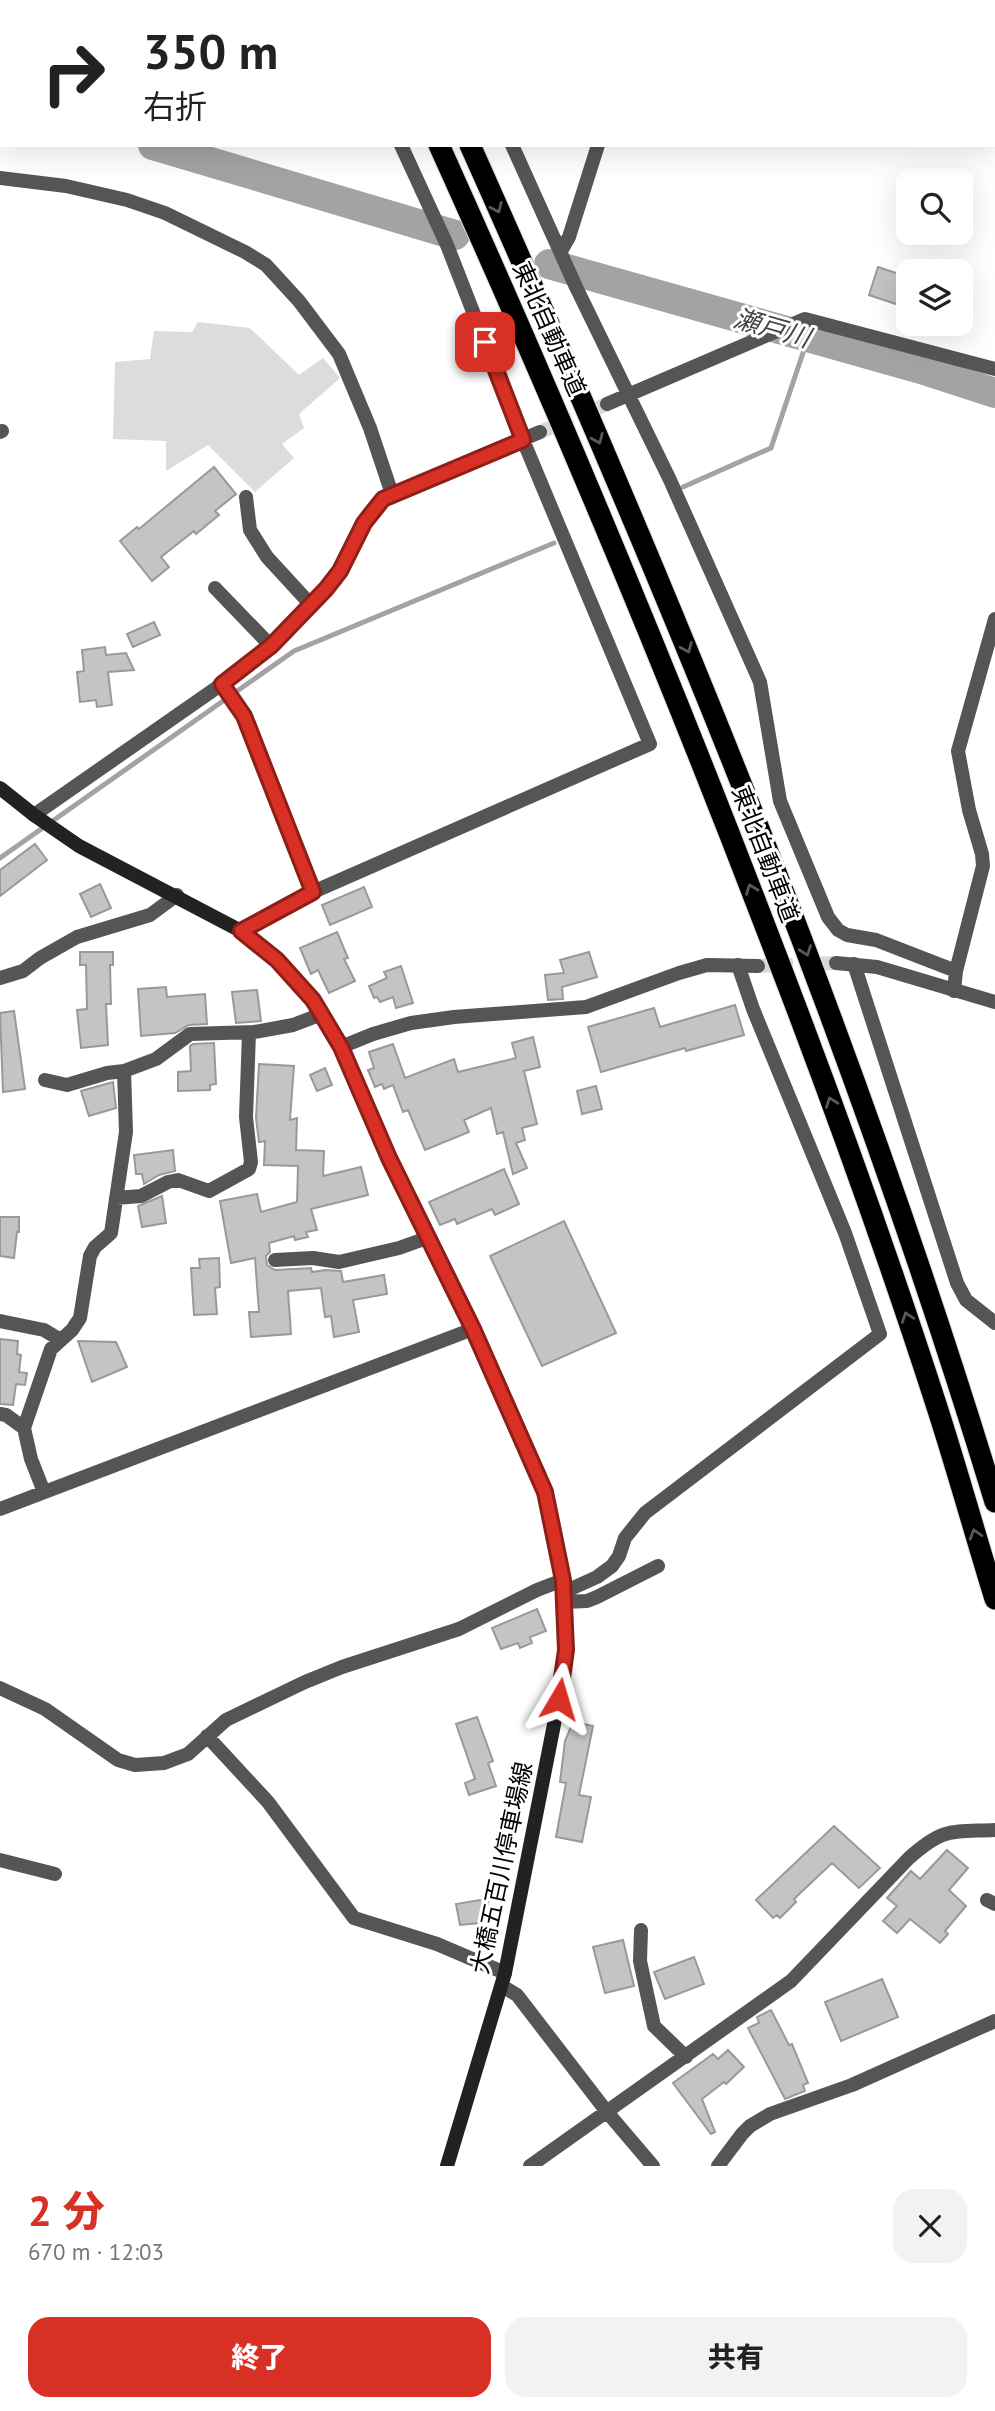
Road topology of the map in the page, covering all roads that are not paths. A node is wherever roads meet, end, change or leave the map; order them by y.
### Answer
1 (402, 147) edge
2 (440, 147) edge
3 (471, 147) edge
4 (513, 147) edge
5 (597, 147) edge
6 (0, 178) edge
7 (562, 255) junction
8 (995, 369) edge
9 (627, 395) junction
10 (607, 404) tunnel mouth
11 (540, 432) tunnel mouth
12 (523, 440) junction
13 (392, 494) junction
14 (246, 497) dead end
15 (215, 589) dead end
16 (312, 606) junction
17 (995, 619) edge
18 (271, 646) junction
19 (228, 692) junction
20 (0, 788) edge
21 (37, 817) junction
22 (313, 892) junction
23 (177, 895) junction
24 (241, 931) junction
25 (836, 963) tunnel mouth
26 (854, 964) junction
27 (738, 965) junction
28 (758, 966) tunnel mouth
29 (956, 971) junction
30 (0, 978) edge
31 (954, 990) junction
32 (995, 1002) edge
33 (322, 1014) junction
34 (249, 1033) junction
35 (341, 1047) junction
36 (124, 1071) junction
37 (45, 1080) dead end
38 (116, 1198) junction
39 (428, 1238) junction
40 (275, 1260) dead end
41 (995, 1302) edge
42 (979, 1309) junction
43 (0, 1321) edge
44 (995, 1322) edge
45 (473, 1329) junction
46 (59, 1339) junction
47 (0, 1413) edge
48 (24, 1428) junction
49 (44, 1493) junction
50 (995, 1502) edge
51 (0, 1509) edge
52 (658, 1566) dead end
53 (564, 1591) junction
54 (995, 1599) edge
55 (0, 1688) edge
56 (208, 1735) junction
57 (995, 1830) edge
58 (0, 1860) edge
59 (55, 1874) dead end
60 (641, 1930) dead end
61 (504, 1979) junction
62 (995, 2021) edge
63 (686, 2057) junction
64 (607, 2112) junction
65 (447, 2166) edge
66 (530, 2166) edge
67 (653, 2166) edge
68 (718, 2166) edge

1 - 12 street
54 -> 2 highway, 東北自動車道
3 -> 50 highway, 東北自動車道
4 - 7 street
5 - 7 street
6 - 13 street
7 - 9 street
8 - 9 street
9 - 10 street
9 - 29 street
11 - 12 street
12 - 13 street
12 - 22 street
13 - 16 street
14 - 16 street
15 - 18 street
16 - 18 street
17 - 29 street
18 - 19 street
19 - 21 street
19 - 22 street
20 - 21 main road, 大橋五百川停車場線
21 - 23 main road, 大橋五百川停車場線
22 - 24 street
23 - 24 main road, 大橋五百川停車場線
23 - 30 street
24 - 33 main road, 大橋五百川停車場線
25 - 26 street
26 - 31 street
26 - 42 street
27 - 28 street
27 - 35 street
27 - 53 street
29 - 31 street
31 - 32 street
33 - 34 street
33 - 35 main road, 大橋五百川停車場線
34 - 36 street
34 - 38 street
35 - 39 main road, 大橋五百川停車場線
36 - 37 street
36 - 38 street
38 - 46 street
39 - 40 street
39 - 45 main road, 大橋五百川停車場線
41 - 42 street
42 - 44 street
43 - 46 street
45 - 49 street
45 - 53 main road, 大橋五百川停車場線
46 - 48 street
47 - 48 street
48 - 49 street
49 - 51 street
52 - 53 street
53 - 56 street
53 - 61 main road, 大橋五百川停車場線
55 - 56 street
56 - 61 street
57 - 63 street
58 - 59 street
60 - 63 street
61 - 64 street
61 - 65 main road, 大橋五百川停車場線
62 - 68 street
63 - 64 street
64 - 66 street
64 - 67 street

